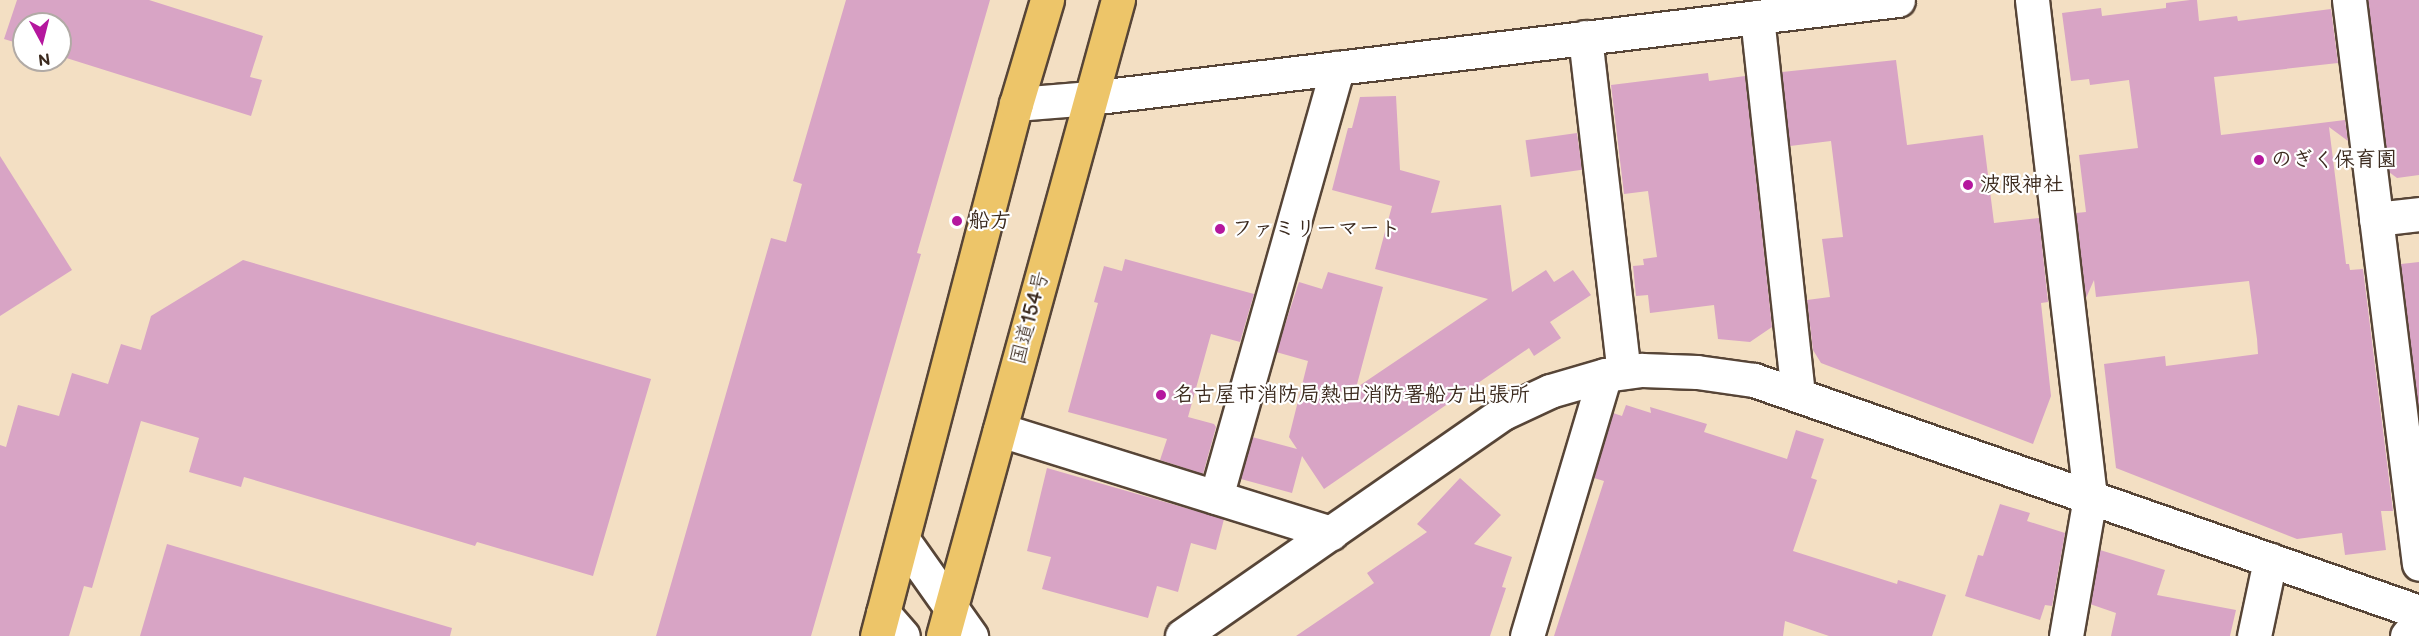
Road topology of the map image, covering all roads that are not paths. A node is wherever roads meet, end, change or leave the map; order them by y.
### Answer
1 (1047, 0) edge
2 (1118, 0) edge
3 (1898, 0) edge
4 (2032, 0) edge
5 (2349, 0) edge
6 (1757, 17) junction
7 (1585, 38) junction
8 (1337, 68) junction
9 (1090, 98) junction
10 (1016, 104) junction
11 (2419, 214) edge
12 (2376, 219) junction
13 (1614, 373) junction
14 (1798, 394) junction
15 (1000, 430) junction
16 (1216, 497) junction
17 (2091, 497) junction
18 (1331, 533) junction
19 (903, 540) junction
20 (2270, 560) junction
21 (2419, 564) edge
22 (2419, 612) edge
23 (948, 621) edge
24 (2419, 621) edge
25 (888, 628) edge
26 (971, 636) edge
27 (1182, 636) edge
28 (1527, 636) edge
29 (2066, 636) edge
30 (2254, 636) edge
31 (2407, 636) edge

1 - 10 highway
2 - 9 highway, 国道154号
3 - 6 street
4 - 17 street
5 - 12 street
6 - 7 street
6 - 14 street
7 - 8 street
7 - 13 street
8 - 9 street
8 - 16 street
9 - 10 street
9 - 15 highway, 国道154号
10 - 19 highway
11 - 12 street
12 - 21 street
13 - 14 street
13 - 18 street
13 - 28 street
14 - 17 street
15 - 16 street
15 - 23 highway, 国道154号
16 - 18 street
17 - 20 street
17 - 29 street
18 - 27 street
19 - 23 street
19 - 25 highway
20 - 22 street
20 - 30 street
23 - 26 street
24 - 31 street

